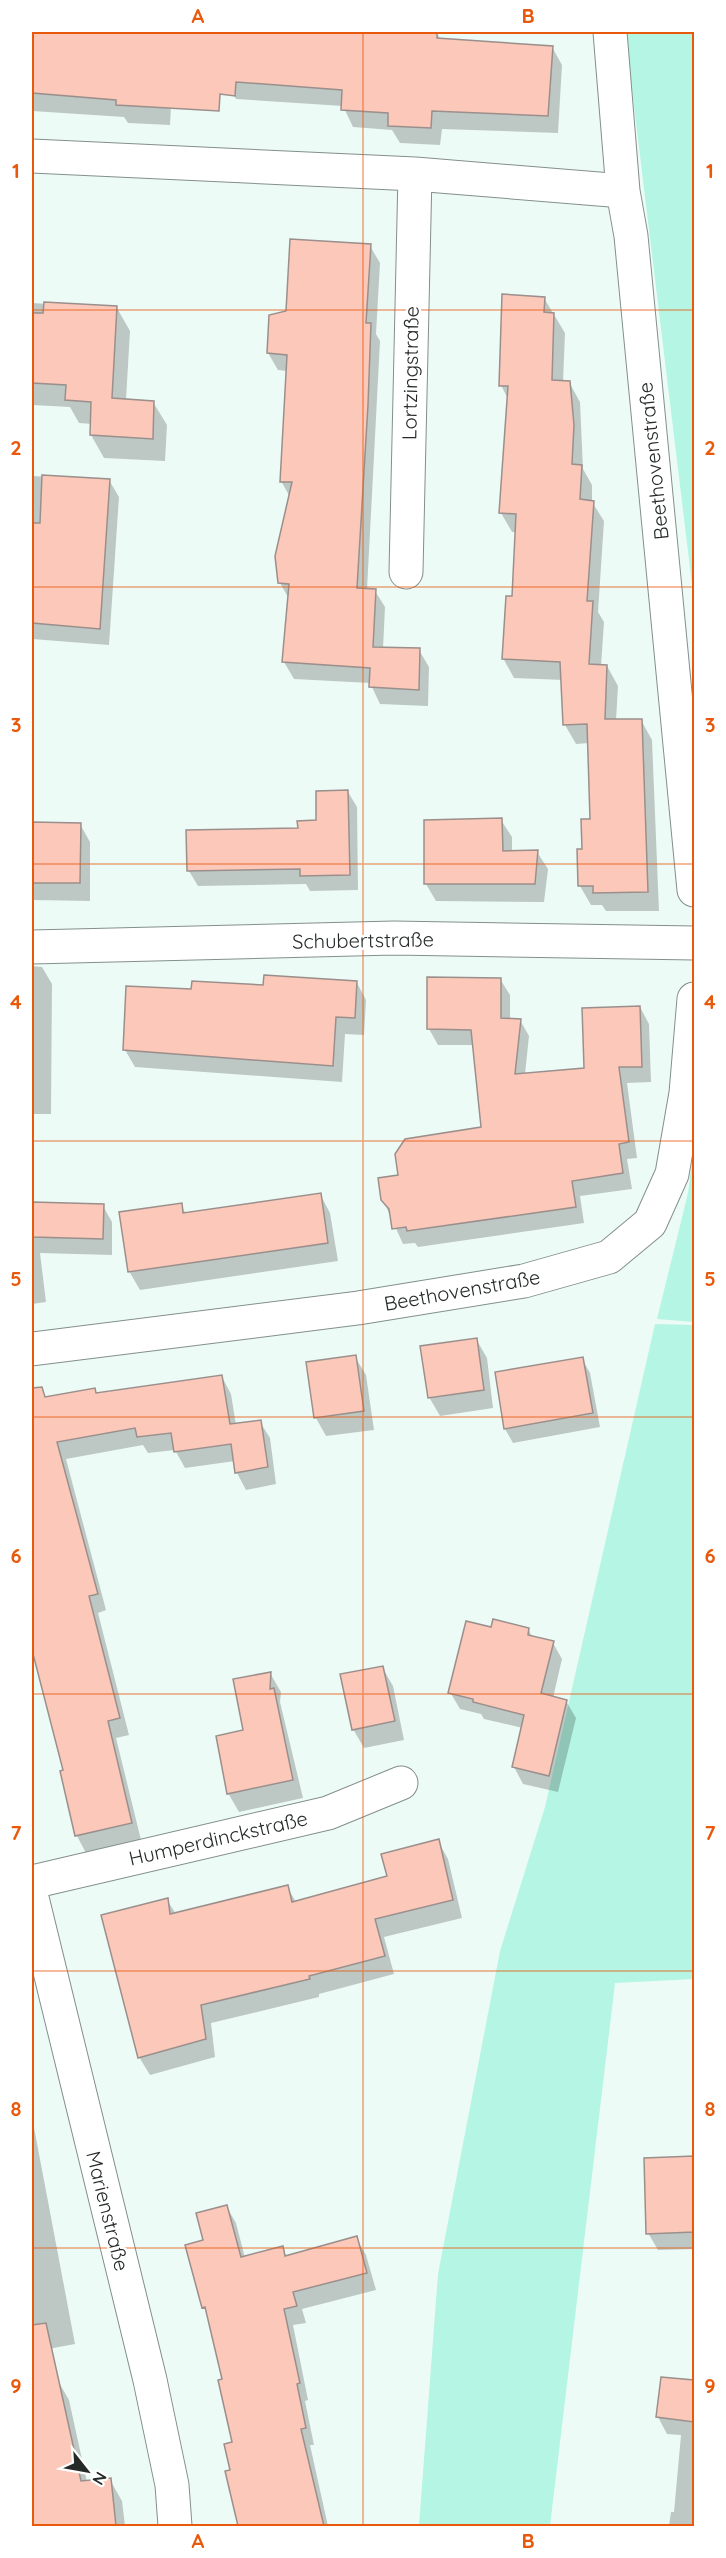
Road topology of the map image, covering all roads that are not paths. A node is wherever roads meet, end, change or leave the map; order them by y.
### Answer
1 (610, 32) edge
2 (32, 156) edge
3 (414, 174) junction
4 (623, 191) junction
5 (406, 572) dead end
6 (694, 890) edge
7 (694, 943) edge
8 (32, 947) edge
9 (694, 999) edge
10 (32, 1349) edge
11 (401, 1783) dead end
12 (32, 1882) edge
13 (32, 1898) edge
14 (174, 2526) edge

1 - 4 street, Beethovenstraße
2 - 3 street
3 - 4 street
3 - 5 street, Lortzingstraße
4 - 6 street, Beethovenstraße
7 - 8 street, Schubertstraße
9 - 10 street, Beethovenstraße
11 - 12 street, Humperdinckstraße
13 - 14 street, Marienstraße

